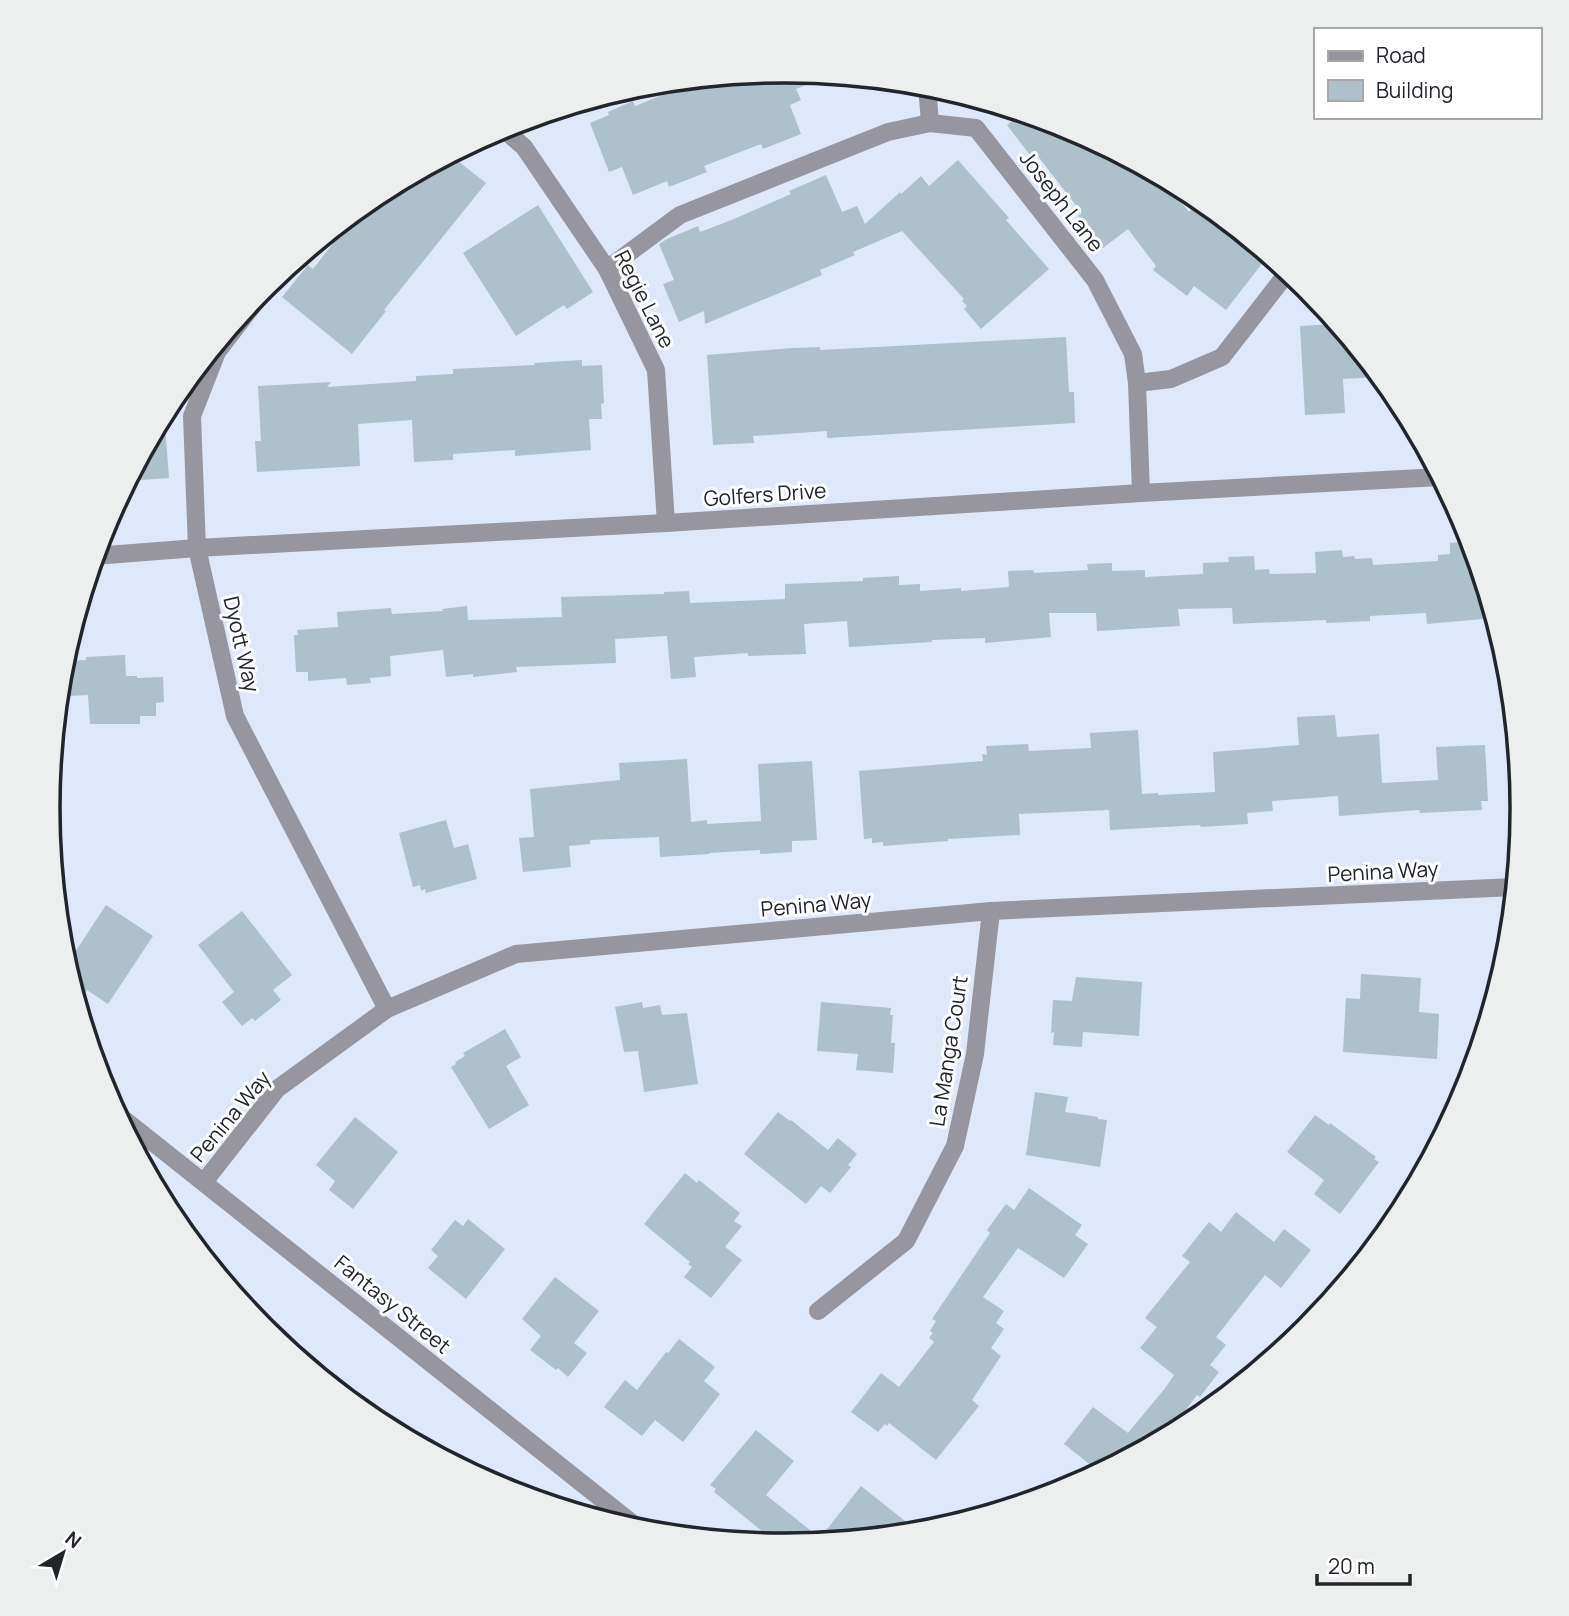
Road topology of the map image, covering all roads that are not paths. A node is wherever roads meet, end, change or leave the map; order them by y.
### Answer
1 (929, 98) edge
2 (930, 123) junction
3 (512, 136) edge
4 (607, 268) junction
5 (1282, 280) edge
6 (213, 362) edge
7 (1137, 383) junction
8 (1430, 478) edge
9 (1141, 493) junction
10 (666, 523) junction
11 (197, 548) junction
12 (106, 555) edge
13 (1505, 887) edge
14 (991, 911) junction
15 (387, 1009) junction
16 (133, 1126) edge
17 (204, 1182) junction
18 (818, 1311) dead end
19 (620, 1514) edge

1 - 2 street
2 - 4 street, Joseph Lane
2 - 7 street, Joseph Lane
3 - 4 street, Regie Lane
4 - 10 street, Regie Lane
5 - 7 street
6 - 11 street, Dyott Way
7 - 9 street, Joseph Lane
8 - 9 street, Golfers Drive
9 - 10 street, Golfers Drive
10 - 11 street, Golfers Drive
11 - 12 street, Golfers Drive
11 - 15 street, Dyott Way
13 - 14 street, Penina Way
14 - 15 street, Penina Way
14 - 18 street, La Manga Court
15 - 17 street, Penina Way
16 - 17 street, Fantasy Street
17 - 19 street, Fantasy Street

